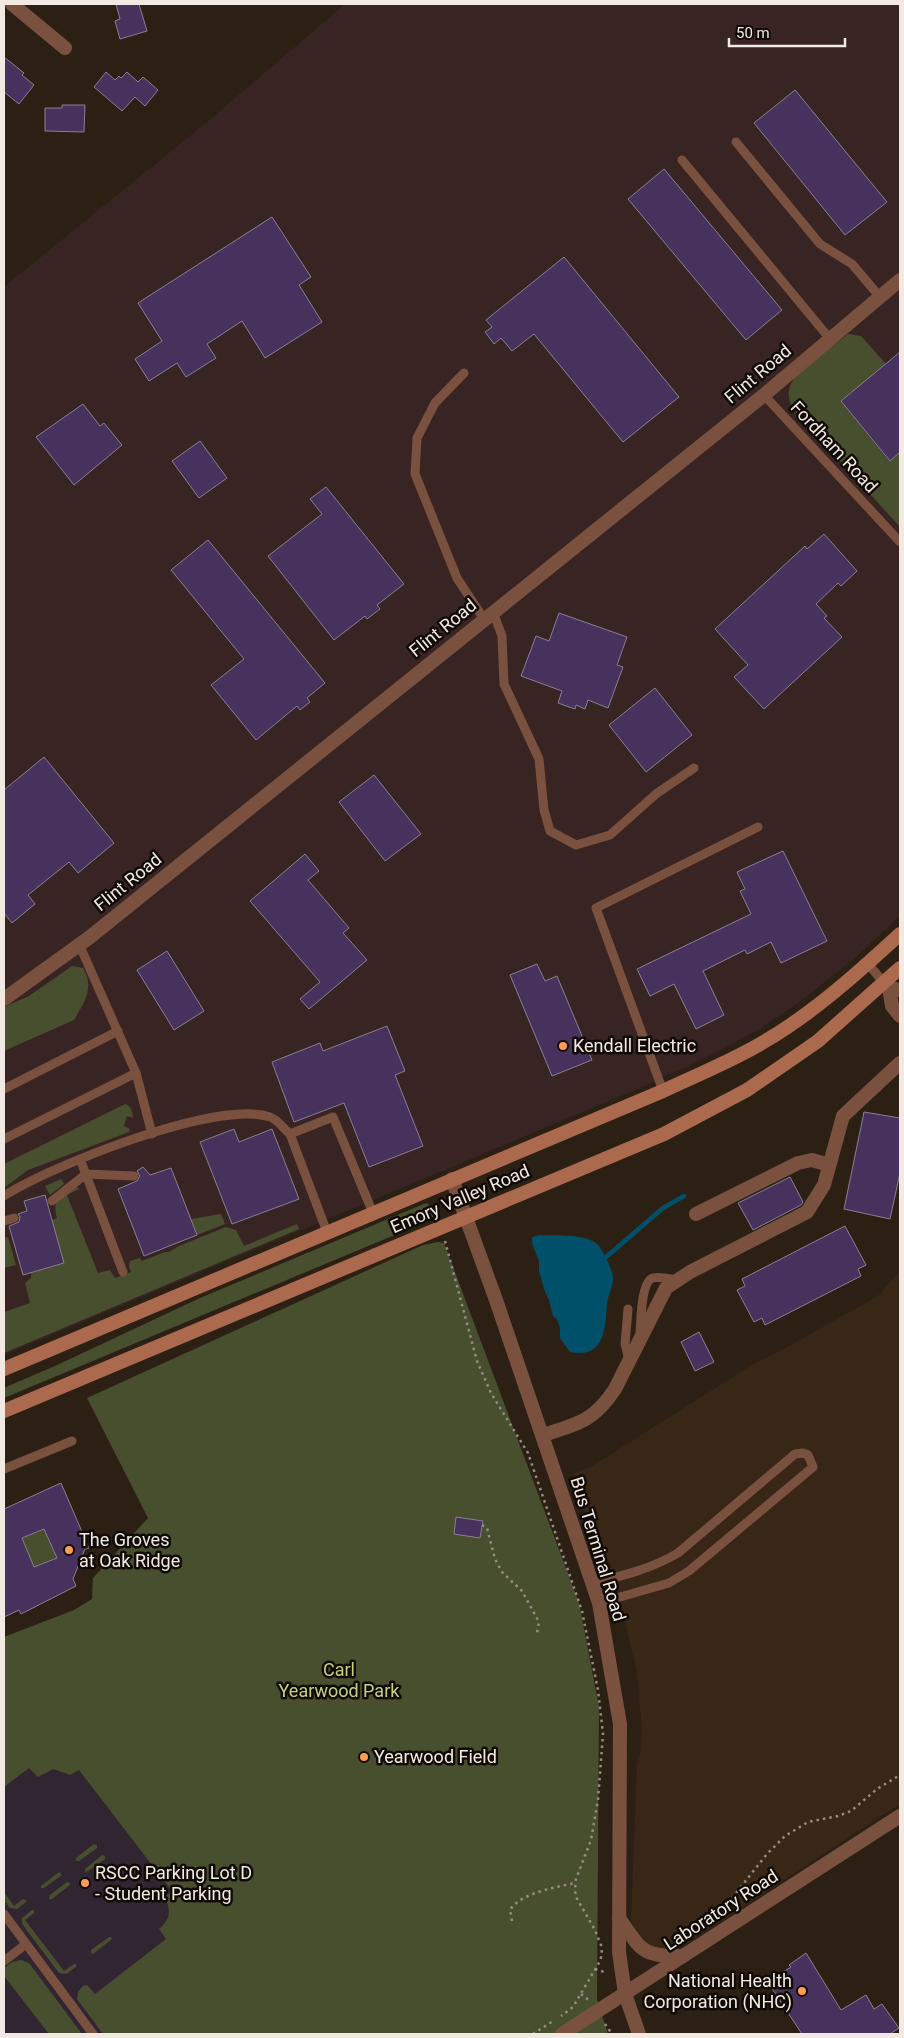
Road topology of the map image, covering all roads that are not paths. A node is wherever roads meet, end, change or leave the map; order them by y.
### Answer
1 (12, 4) edge
2 (65, 48) dead end
3 (736, 142) dead end
4 (682, 160) dead end
5 (900, 280) edge
6 (880, 296) junction
7 (830, 339) junction
8 (464, 373) dead end
9 (764, 395) junction
10 (900, 542) edge
11 (488, 616) junction
12 (694, 768) dead end
13 (758, 827) dead end
14 (900, 934) edge
15 (79, 944) junction
16 (867, 963) junction
17 (900, 968) edge
18 (891, 987) edge
19 (4, 999) edge
20 (900, 1016) edge
21 (118, 1031) junction
22 (900, 1063) edge
23 (136, 1073) junction
24 (4, 1089) edge
25 (664, 1091) junction
26 (152, 1134) junction
27 (290, 1134) junction
28 (4, 1139) edge
29 (80, 1159) junction
30 (829, 1165) junction
31 (86, 1174) junction
32 (134, 1176) dead end
33 (452, 1179) junction
34 (4, 1196) edge
35 (52, 1201) dead end
36 (373, 1213) junction
37 (696, 1214) dead end
38 (466, 1216) junction
39 (14, 1218) dead end
40 (4, 1221) edge
41 (328, 1232) junction
42 (123, 1272) dead end
43 (677, 1280) junction
44 (628, 1309) dead end
45 (639, 1340) junction
46 (629, 1360) junction
47 (4, 1369) edge
48 (4, 1411) edge
49 (543, 1434) junction
50 (72, 1441) dead end
51 (4, 1469) edge
52 (592, 1583) junction
53 (598, 1603) junction
54 (900, 1816) edge
55 (4, 1914) edge
56 (619, 1918) junction
57 (26, 1944) junction
58 (684, 1956) junction
59 (4, 1961) edge
60 (625, 1994) junction
61 (93, 2034) edge
62 (562, 2034) edge
63 (639, 2034) edge

1 - 2 street
3 - 6 lane
4 - 7 lane
5 - 6 street, Flint Road
6 - 7 street, Flint Road
7 - 9 street, Flint Road
8 - 11 lane
9 - 10 lane, Fordham Road
9 - 11 street, Flint Road
11 - 12 lane
11 - 15 street, Flint Road
13 - 25 lane
14 - 16 main road, Emory Valley Road
15 - 19 street, Flint Road
15 - 21 lane
16 - 18 lane
16 - 25 main road, Emory Valley Road
17 - 18 main road, Emory Valley Road
18 - 20 street
18 - 38 main road, Emory Valley Road
21 - 23 lane
21 - 24 lane
22 - 30 street
23 - 26 lane
23 - 28 lane
25 - 33 main road, Emory Valley Road
26 - 27 lane
26 - 29 lane
27 - 36 lane
27 - 41 lane
29 - 31 lane
29 - 34 lane
30 - 37 street
30 - 43 street
31 - 32 lane
31 - 35 lane
31 - 42 lane
33 - 36 main road, Emory Valley Road
33 - 38 street, Bus Terminal Road
36 - 41 main road, Emory Valley Road
38 - 48 main road, Emory Valley Road
38 - 49 street, Bus Terminal Road
39 - 40 lane
41 - 47 main road, Emory Valley Road
43 - 45 street
43 - 45 lane
44 - 46 lane
45 - 46 street
46 - 49 street
49 - 52 street, Bus Terminal Road
50 - 51 lane
52 - 53 street, Bus Terminal Road
52 - 53 lane
53 - 56 street, Bus Terminal Road
54 - 58 street, Laboratory Road
55 - 57 lane
56 - 58 street
56 - 60 street, Bus Terminal Road
57 - 59 lane
57 - 61 lane
58 - 60 street, Laboratory Road
60 - 62 street, Laboratory Road
60 - 63 street, Bus Terminal Road

